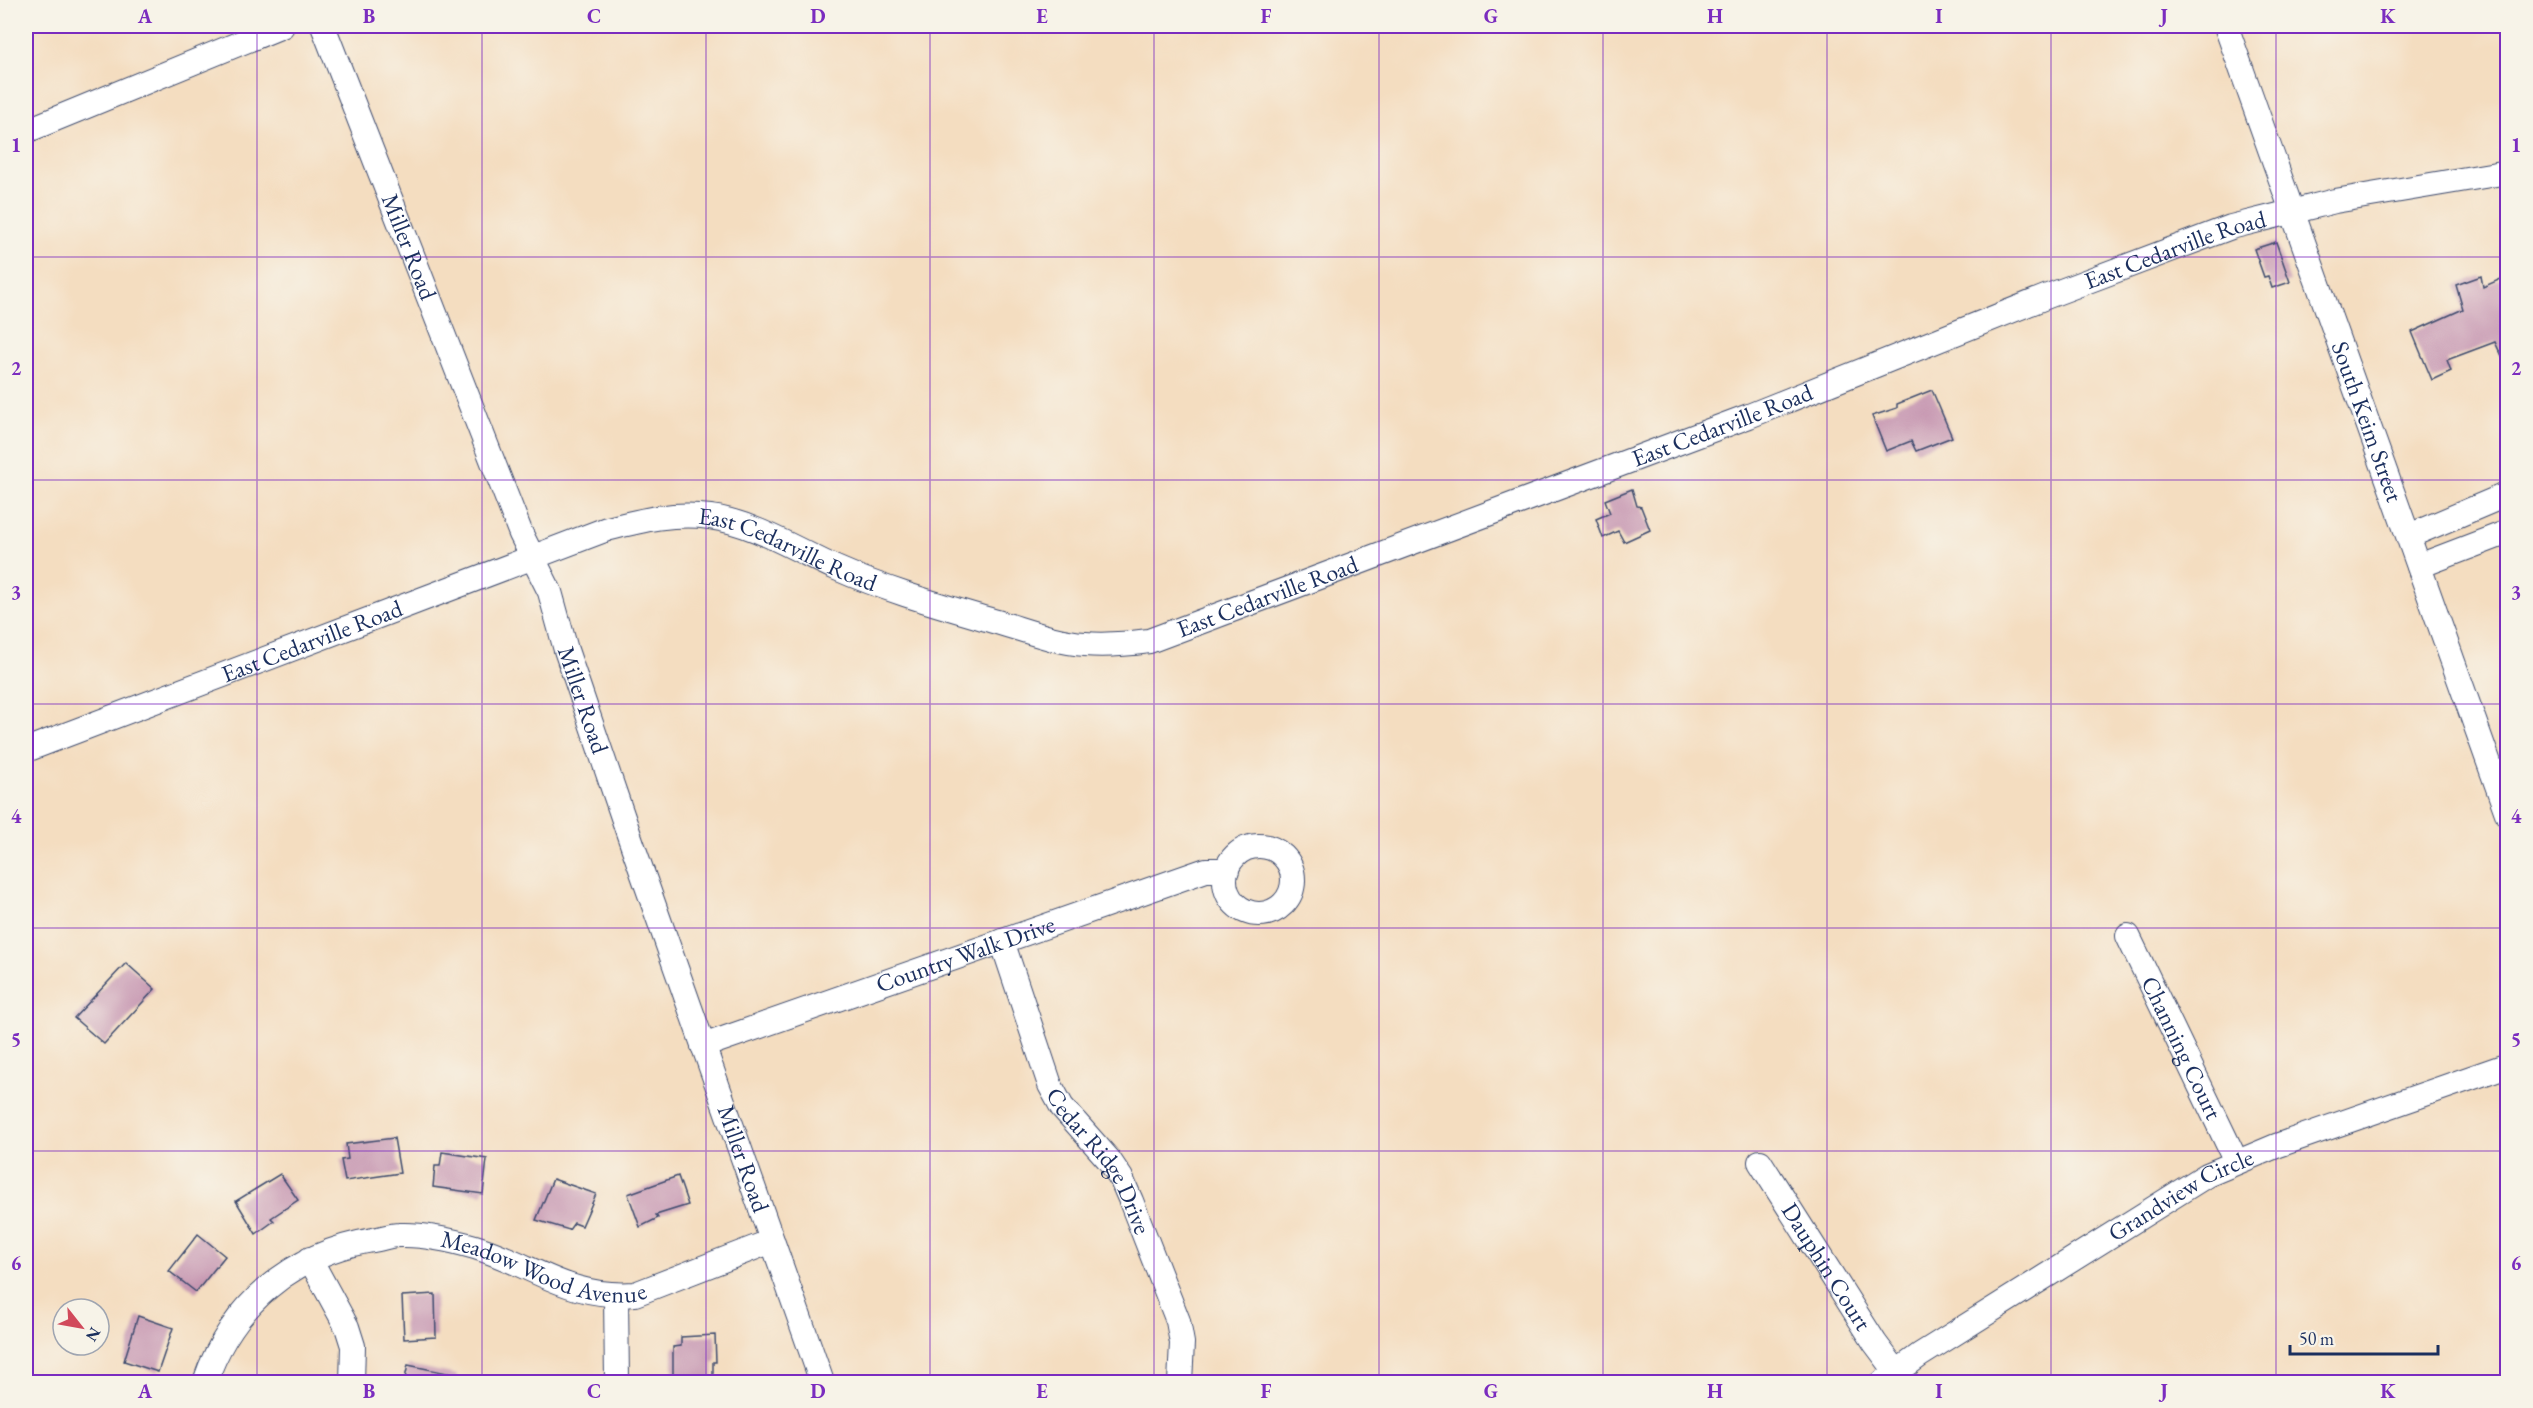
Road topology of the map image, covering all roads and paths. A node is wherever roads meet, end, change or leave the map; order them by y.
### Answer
1 (282, 26) edge
2 (323, 26) edge
3 (2226, 26) edge
4 (26, 131) edge
5 (2508, 172) edge
6 (2292, 210) junction
7 (2508, 494) edge
8 (2508, 532) edge
9 (2409, 536) junction
10 (532, 557) junction
11 (2419, 566) junction
12 (26, 750) edge
13 (2508, 816) edge
14 (1227, 870) dead end
15 (2128, 936) dead end
16 (1002, 941) junction
17 (704, 1046) junction
18 (2508, 1065) edge
19 (2236, 1161) junction
20 (1760, 1162) dead end
21 (772, 1241) junction
22 (310, 1259) junction
23 (616, 1295) junction
24 (1889, 1377) edge
25 (205, 1383) edge
26 (352, 1383) edge
27 (617, 1383) edge
28 (822, 1383) edge
29 (1180, 1383) edge

1 - 4 street
2 - 10 street, Miller Road
3 - 6 street, South Keim Street
5 - 6 street, East Cedarville Road
6 - 9 street, South Keim Street
6 - 10 street, East Cedarville Road
7 - 9 street
8 - 11 street
9 - 11 street, South Keim Street
10 - 12 street, East Cedarville Road
10 - 17 street, Miller Road
11 - 13 street, South Keim Street
14 - 16 street, Country Walk Drive
15 - 19 street, Channing Court
16 - 17 street, Country Walk Drive
16 - 29 street, Cedar Ridge Drive
17 - 21 street, Miller Road
18 - 19 street, Grandview Circle
19 - 24 street, Grandview Circle
20 - 24 street, Dauphin Court
21 - 23 street, Meadow Wood Avenue
21 - 28 street, Miller Road
22 - 23 street, Meadow Wood Avenue
22 - 25 street, Meadow Wood Avenue
22 - 26 street
23 - 27 street

